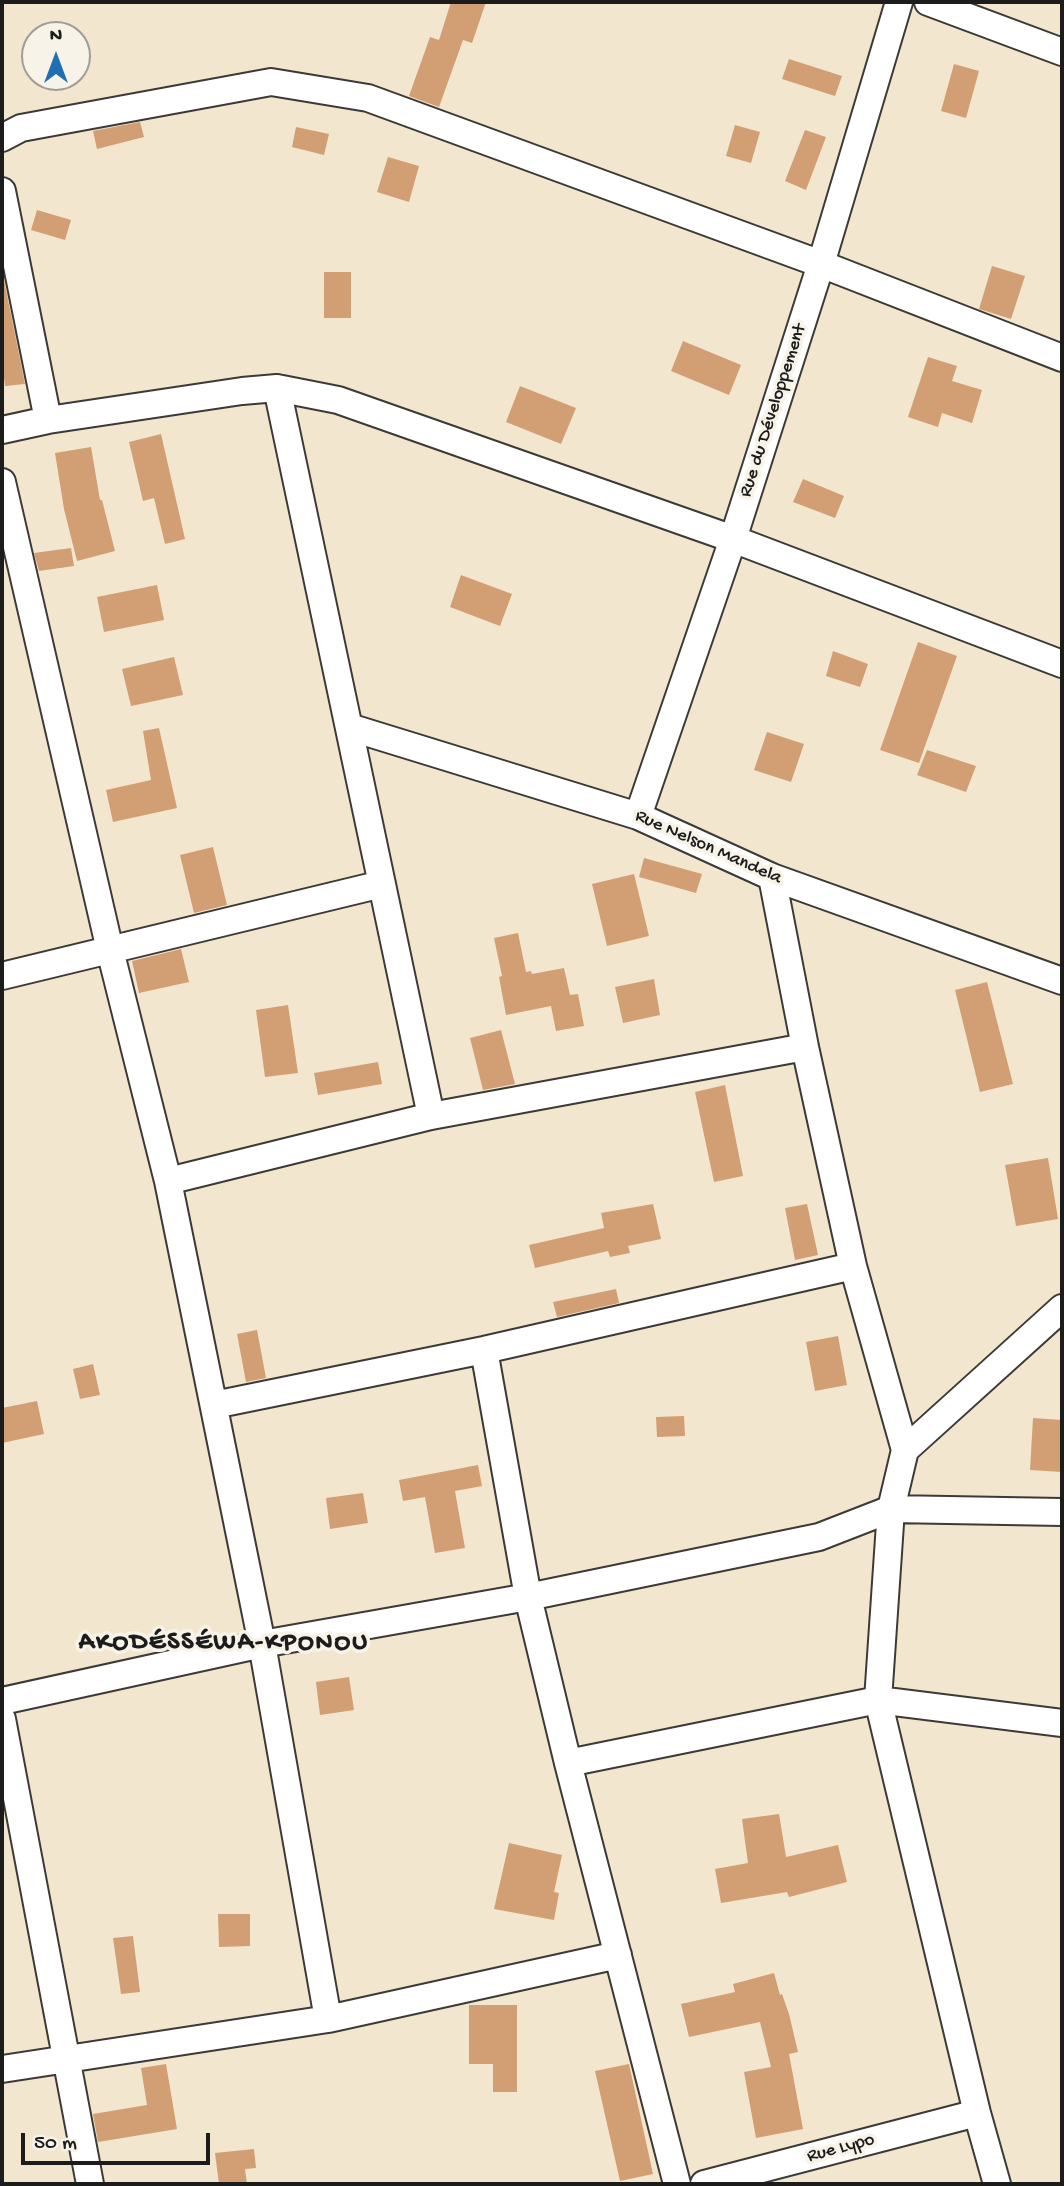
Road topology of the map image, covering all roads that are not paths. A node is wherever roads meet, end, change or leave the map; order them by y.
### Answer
1 (900, 2) edge
2 (928, 2) edge
3 (1062, 52) edge
4 (2, 138) edge
5 (2, 191) edge
6 (821, 264) junction
7 (1062, 358) edge
8 (277, 388) junction
9 (48, 420) junction
10 (2, 430) edge
11 (2, 482) edge
12 (733, 539) junction
13 (1062, 664) edge
14 (349, 727) junction
15 (638, 816) junction
16 (772, 877) junction
17 (382, 884) junction
18 (110, 950) junction
19 (2, 976) edge
20 (1062, 981) edge
21 (805, 1046) junction
22 (431, 1116) junction
23 (168, 1181) junction
24 (853, 1266) junction
25 (1062, 1308) edge
26 (484, 1350) junction
27 (214, 1405) junction
28 (905, 1450) junction
29 (891, 1509) junction
30 (1062, 1512) edge
31 (528, 1597) junction
32 (262, 1644) junction
33 (878, 1700) junction
34 (2, 1701) edge
35 (2, 1719) edge
36 (1062, 1723) edge
37 (568, 1763) junction
38 (618, 1955) junction
39 (328, 2019) junction
40 (66, 2059) junction
41 (2, 2069) edge
42 (977, 2113) junction
43 (90, 2184) edge
44 (677, 2184) edge
45 (704, 2184) edge
46 (997, 2184) edge

1 - 6 street, Rue du Développement
2 - 3 street
4 - 6 street
5 - 9 street
6 - 7 street
6 - 12 street, Rue du Développement
8 - 9 street
8 - 12 street
8 - 14 street
9 - 10 street
11 - 18 street
12 - 13 street
12 - 15 street, Rue du Développement
14 - 15 street, Rue Nelson Mandela
14 - 17 street
15 - 16 street, Rue Nelson Mandela
16 - 20 street, Rue Nelson Mandela
16 - 21 street
17 - 18 street
17 - 22 street
18 - 19 street
18 - 23 street
21 - 22 street
21 - 24 street
22 - 23 street
23 - 27 street
24 - 26 street
24 - 28 street
25 - 28 street
26 - 27 street
26 - 31 street
27 - 32 street
28 - 29 street
29 - 30 street
29 - 31 street
29 - 33 street
31 - 32 street
31 - 37 street
32 - 34 street
32 - 39 street
33 - 36 street
33 - 37 street
33 - 42 street
35 - 40 street
37 - 38 street
38 - 39 street
38 - 44 street
39 - 40 street
40 - 41 street
40 - 43 street
42 - 45 street, Rue Lypo
42 - 46 street

